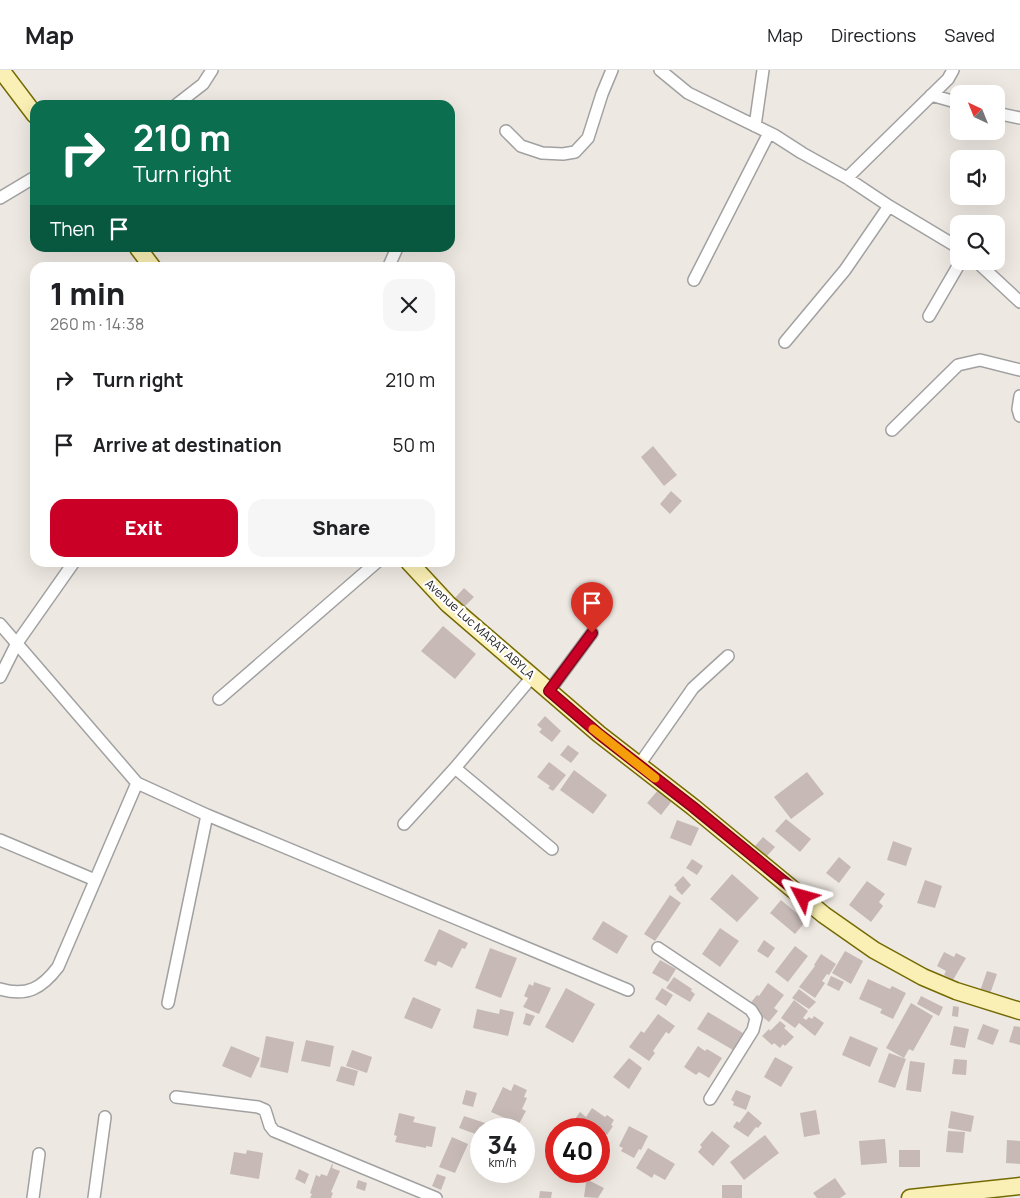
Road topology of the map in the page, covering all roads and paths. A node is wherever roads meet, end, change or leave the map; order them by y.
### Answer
1 (1, 70) edge
2 (212, 70) edge
3 (612, 70) edge
4 (660, 70) edge
5 (763, 70) edge
6 (953, 70) edge
7 (931, 95) junction
8 (182, 100) edge
9 (950, 100) edge
10 (30, 108) edge
11 (1005, 115) edge
12 (1020, 118) edge
13 (756, 126) junction
14 (506, 131) dead end
15 (769, 133) junction
16 (846, 178) junction
17 (30, 180) edge
18 (0, 198) edge
19 (889, 206) junction
20 (950, 243) edge
21 (141, 252) edge
22 (149, 262) edge
23 (956, 270) edge
24 (986, 270) edge
25 (694, 280) dead end
26 (1020, 302) edge
27 (929, 316) dead end
28 (785, 342) dead end
29 (1020, 370) edge
30 (1020, 396) edge
31 (1020, 416) edge
32 (892, 430) dead end
33 (70, 567) edge
34 (371, 567) edge
35 (414, 567) edge
36 (0, 624) edge
37 (592, 633) dead end
38 (17, 642) junction
39 (728, 656) dead end
40 (0, 677) edge
41 (532, 677) junction
42 (549, 691) junction
43 (219, 699) dead end
44 (639, 765) junction
45 (455, 768) junction
46 (137, 783) junction
47 (207, 814) junction
48 (404, 824) dead end
49 (0, 840) edge
50 (552, 849) dead end
51 (95, 880) junction
52 (658, 948) dead end
53 (0, 989) edge
54 (628, 990) dead end
55 (168, 1003) dead end
56 (1020, 1011) edge
57 (176, 1097) dead end
58 (710, 1099) dead end
59 (105, 1117) dead end
60 (39, 1154) dead end
61 (1020, 1186) edge
62 (33, 1198) edge
63 (94, 1198) edge
64 (436, 1198) edge
65 (910, 1198) edge

1 - 10 street
2 - 8 street
3 - 14 street
4 - 13 street
5 - 13 street
6 - 7 street
7 - 9 street
7 - 16 street
11 - 12 street
13 - 15 street
15 - 16 street
15 - 25 street
16 - 19 street
17 - 18 street
19 - 20 street
19 - 28 street
21 - 22 street
23 - 27 street
24 - 26 street
29 - 32 street
30 - 31 street
33 - 38 street
34 - 43 street
35 - 41 street, Avenue Luc MARAT ABYLA
36 - 38 street
37 - 42 street
38 - 40 street
38 - 46 street
39 - 44 street
41 - 42 street, Avenue Luc MARAT ABYLA
41 - 45 street
42 - 44 street, Avenue Luc MARAT ABYLA
44 - 56 street, Avenue Luc MARAT ABYLA
45 - 48 street
45 - 50 street
46 - 47 street
46 - 51 street
47 - 54 street
47 - 55 street
49 - 51 street
51 - 53 street
52 - 58 street
57 - 64 street
59 - 63 street
60 - 62 street
61 - 65 street

